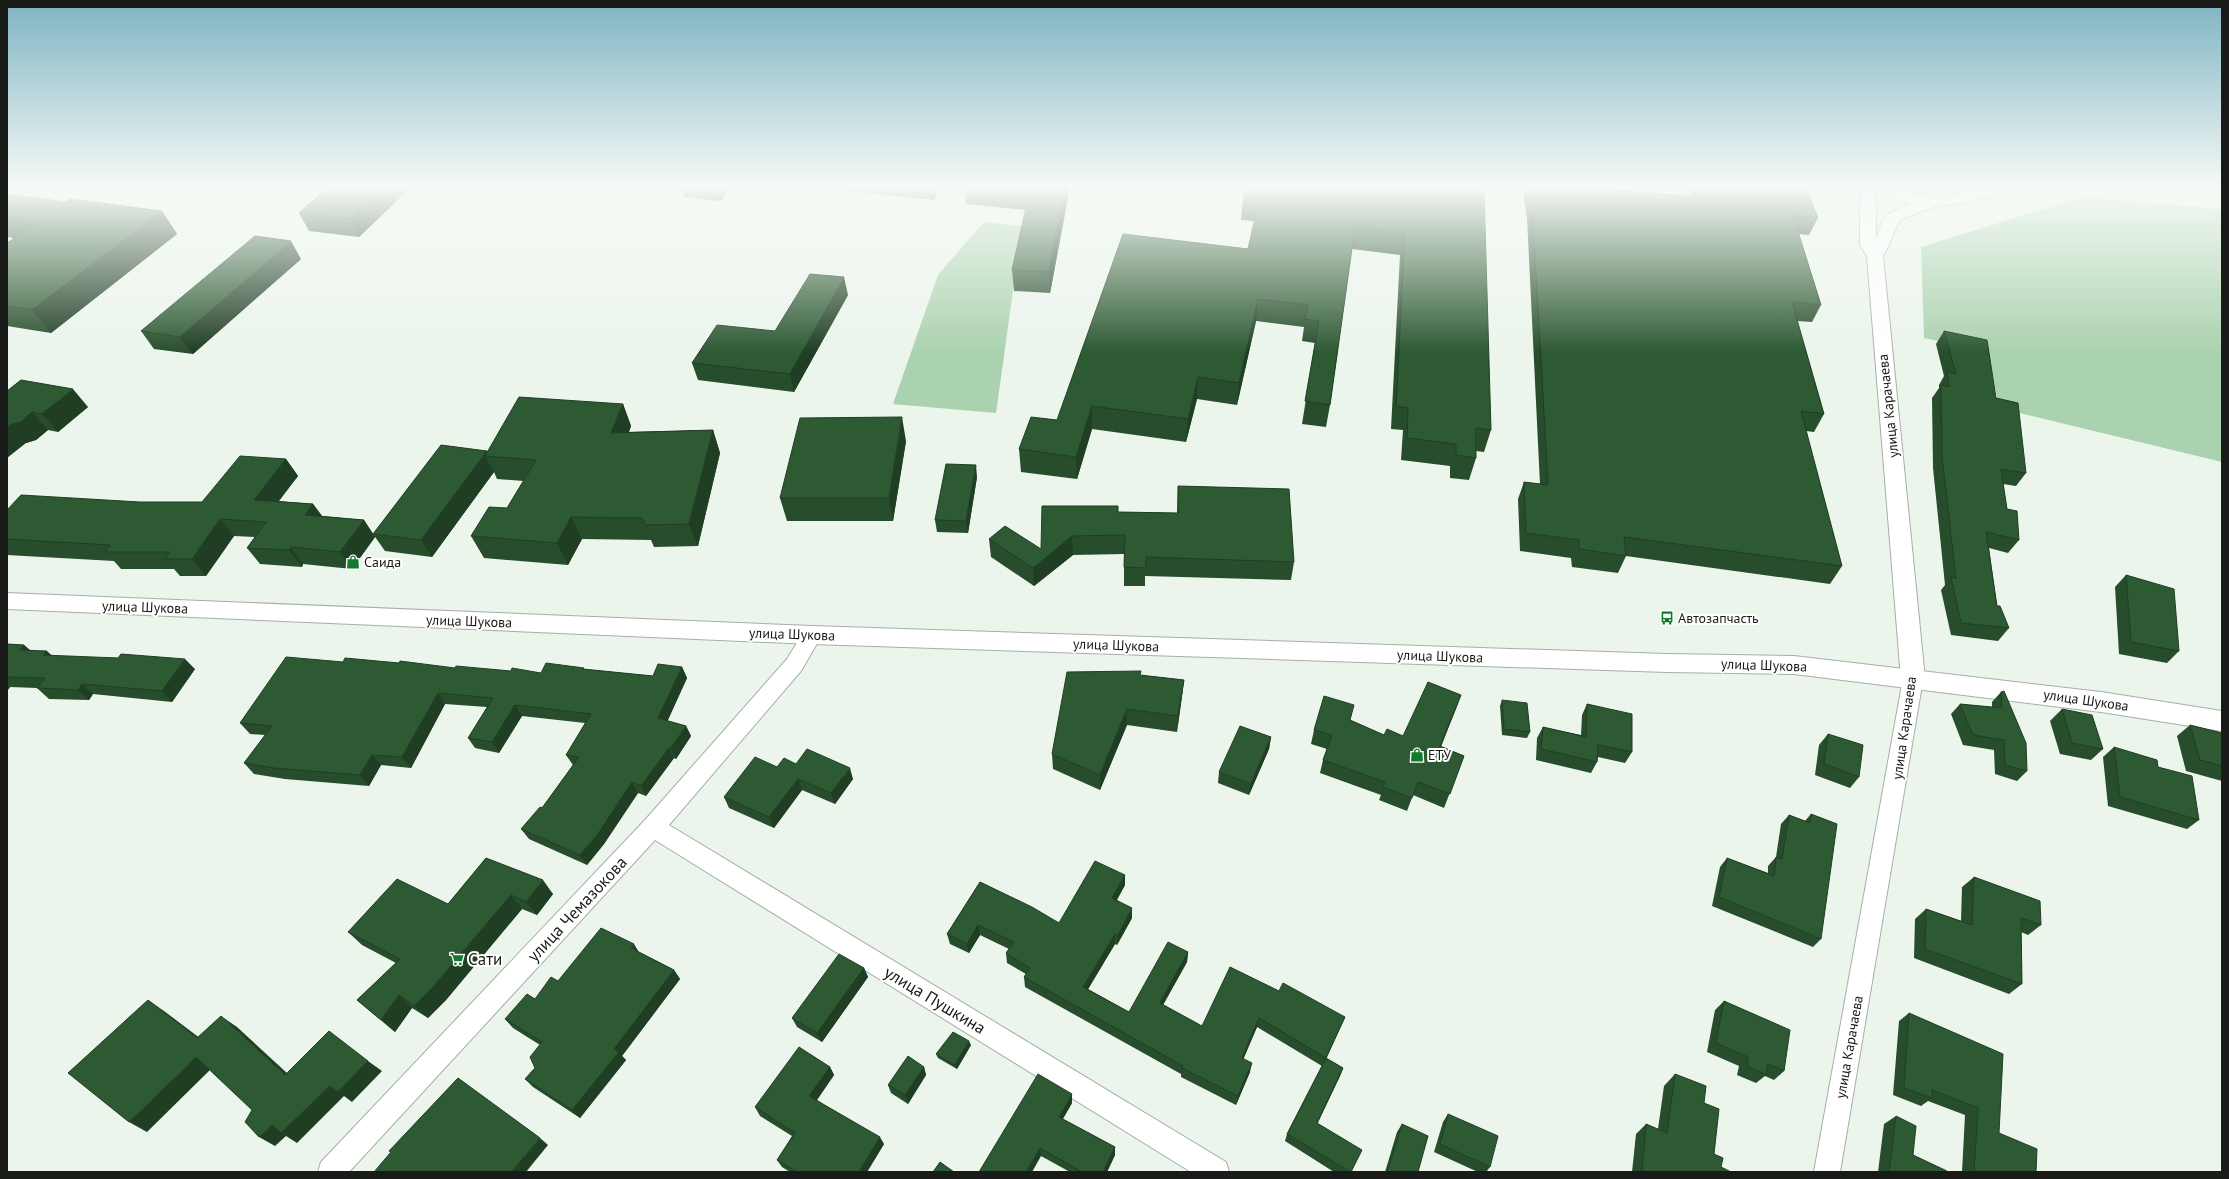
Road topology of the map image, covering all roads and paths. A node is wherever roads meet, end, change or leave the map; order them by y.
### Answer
1 (1868, 242) edge
2 (1884, 242) edge
3 (1875, 256) junction
4 (7, 601) edge
5 (812, 635) junction
6 (1913, 679) junction
7 (2222, 721) edge
8 (653, 827) junction
9 (331, 1172) edge
10 (1216, 1172) edge
11 (1827, 1172) edge

1 - 3 main road, улица Карачаева
2 - 3 main road
3 - 6 main road, улица Карачаева
4 - 5 main road, улица Шукова
5 - 6 main road, улица Шукова
5 - 8 street, улица Чемазокова
6 - 7 main road, улица Шукова
6 - 11 street, улица Карачаева
8 - 9 street, улица Чемазокова
8 - 10 street, улица Пушкина

